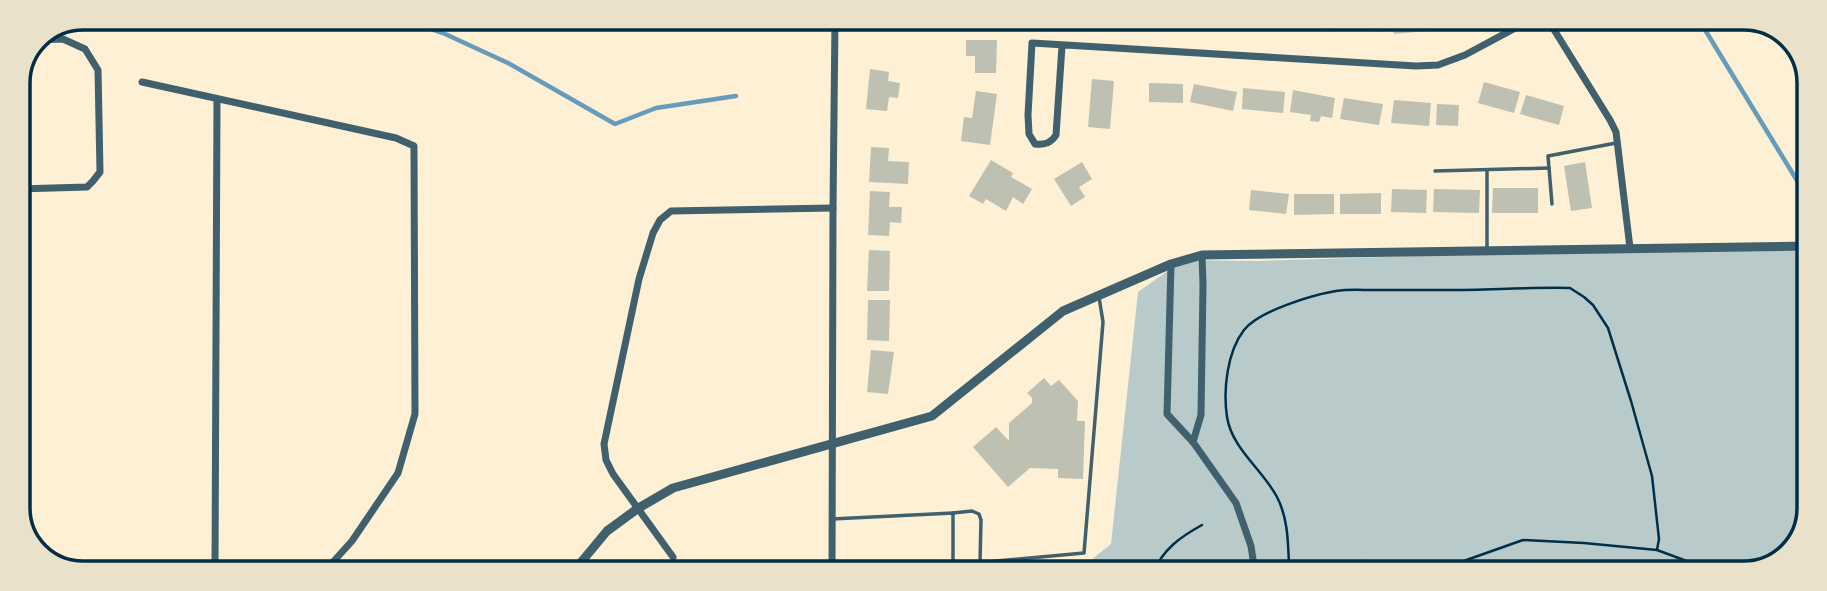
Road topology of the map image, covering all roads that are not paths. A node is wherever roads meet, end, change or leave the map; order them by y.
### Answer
1 (835, 30) edge
2 (1511, 30) edge
3 (1554, 30) edge
4 (52, 39) edge
5 (1062, 46) junction
6 (142, 82) dead end
7 (217, 99) junction
8 (1618, 142) junction
9 (1549, 169) junction
10 (1487, 170) junction
11 (1434, 171) dead end
12 (30, 189) edge
13 (1552, 204) dead end
14 (833, 208) junction
15 (1797, 246) edge
16 (1630, 248) junction
17 (1487, 250) junction
18 (1202, 255) junction
19 (1171, 264) junction
20 (1099, 295) junction
21 (1192, 442) junction
22 (832, 443) junction
23 (637, 509) junction
24 (953, 513) junction
25 (832, 519) junction
26 (673, 557) dead end
27 (215, 561) edge
28 (334, 561) edge
29 (582, 561) edge
30 (832, 561) edge
31 (953, 561) edge
32 (980, 561) edge
33 (1003, 561) edge
34 (1253, 561) edge

1 - 14 street
2 - 5 street
3 - 8 street
4 - 12 street
5 - 5 street
6 - 7 street
7 - 27 street
7 - 28 street
8 - 9 lane
8 - 16 street
9 - 10 lane
9 - 13 lane
10 - 11 lane
10 - 17 lane
14 - 22 street
14 - 23 street
15 - 16 street
16 - 17 street
17 - 18 street
18 - 19 street
18 - 21 street
19 - 20 street
19 - 21 street
20 - 22 street
20 - 33 lane
21 - 34 street
22 - 23 street
22 - 25 street
23 - 26 street
23 - 29 street
24 - 25 lane
24 - 31 lane
24 - 32 lane
25 - 30 street

